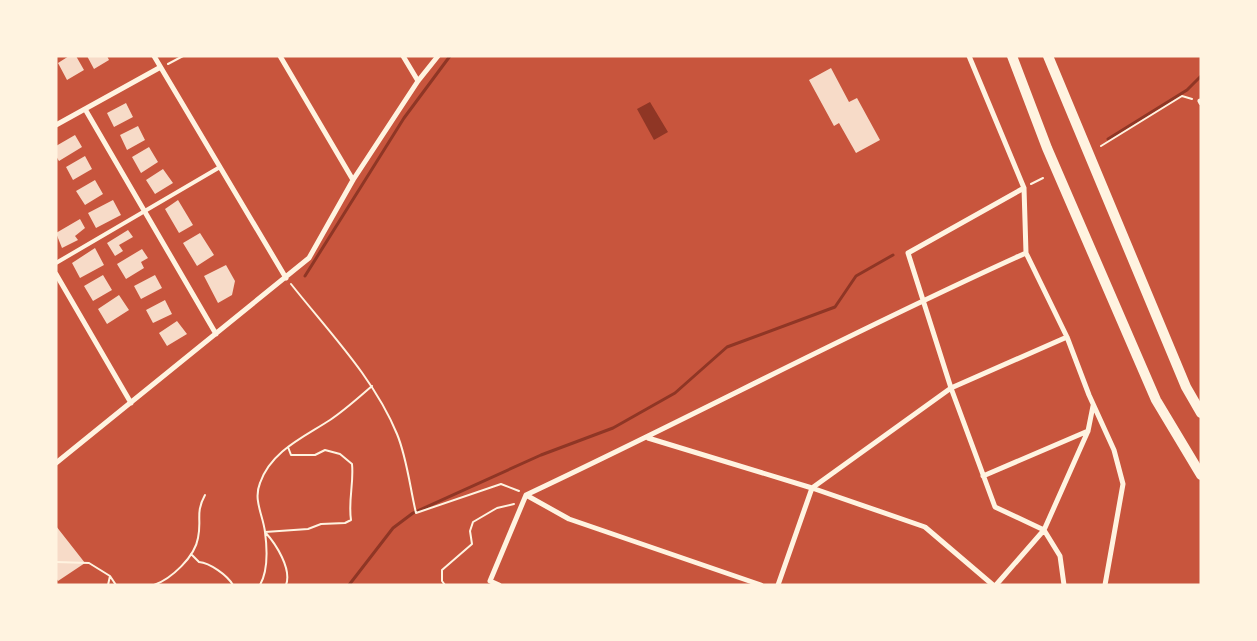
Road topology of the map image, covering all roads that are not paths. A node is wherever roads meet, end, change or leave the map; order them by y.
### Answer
1 (154, 56) edge
2 (280, 56) edge
3 (403, 56) edge
4 (438, 56) edge
5 (969, 56) edge
6 (1012, 56) edge
7 (1048, 56) edge
8 (1054, 56) edge
9 (159, 68) junction
10 (418, 81) junction
11 (85, 109) junction
12 (56, 125) edge
13 (1078, 130) junction
14 (220, 167) junction
15 (353, 180) junction
16 (1024, 188) junction
17 (144, 211) junction
18 (1026, 253) junction
19 (56, 263) edge
20 (56, 274) edge
21 (286, 278) junction
22 (924, 298) junction
23 (216, 334) junction
24 (1067, 337) junction
25 (950, 388) junction
26 (131, 403) junction
27 (1093, 404) junction
28 (1201, 414) edge
29 (1088, 431) junction
30 (648, 438) junction
31 (56, 463) edge
32 (1201, 475) edge
33 (983, 476) junction
34 (812, 488) junction
35 (526, 495) junction
36 (1044, 530) junction
37 (499, 585) edge
38 (761, 585) edge
39 (778, 585) edge
40 (994, 585) edge
41 (1064, 585) edge
42 (1105, 585) edge

1 - 9 street
2 - 15 street
3 - 10 street
4 - 10 street
5 - 16 street
6 - 32 highway
7 - 13 highway
8 - 13 highway
9 - 11 street
9 - 14 street
10 - 15 street
11 - 12 street
11 - 17 street
13 - 28 highway
14 - 17 street
14 - 21 street
15 - 21 street
16 - 18 street
16 - 22 street
17 - 19 street
17 - 23 street
18 - 22 street
18 - 24 street
20 - 26 street
21 - 23 street
22 - 25 street
22 - 30 street
23 - 26 street
24 - 25 street
24 - 27 street
25 - 33 street
25 - 34 street
26 - 31 street
27 - 29 street
27 - 42 street
29 - 33 street
29 - 36 street
30 - 34 street
30 - 35 street
33 - 36 street
34 - 39 street
34 - 40 street
35 - 37 street
35 - 38 street
36 - 40 street
36 - 41 street

